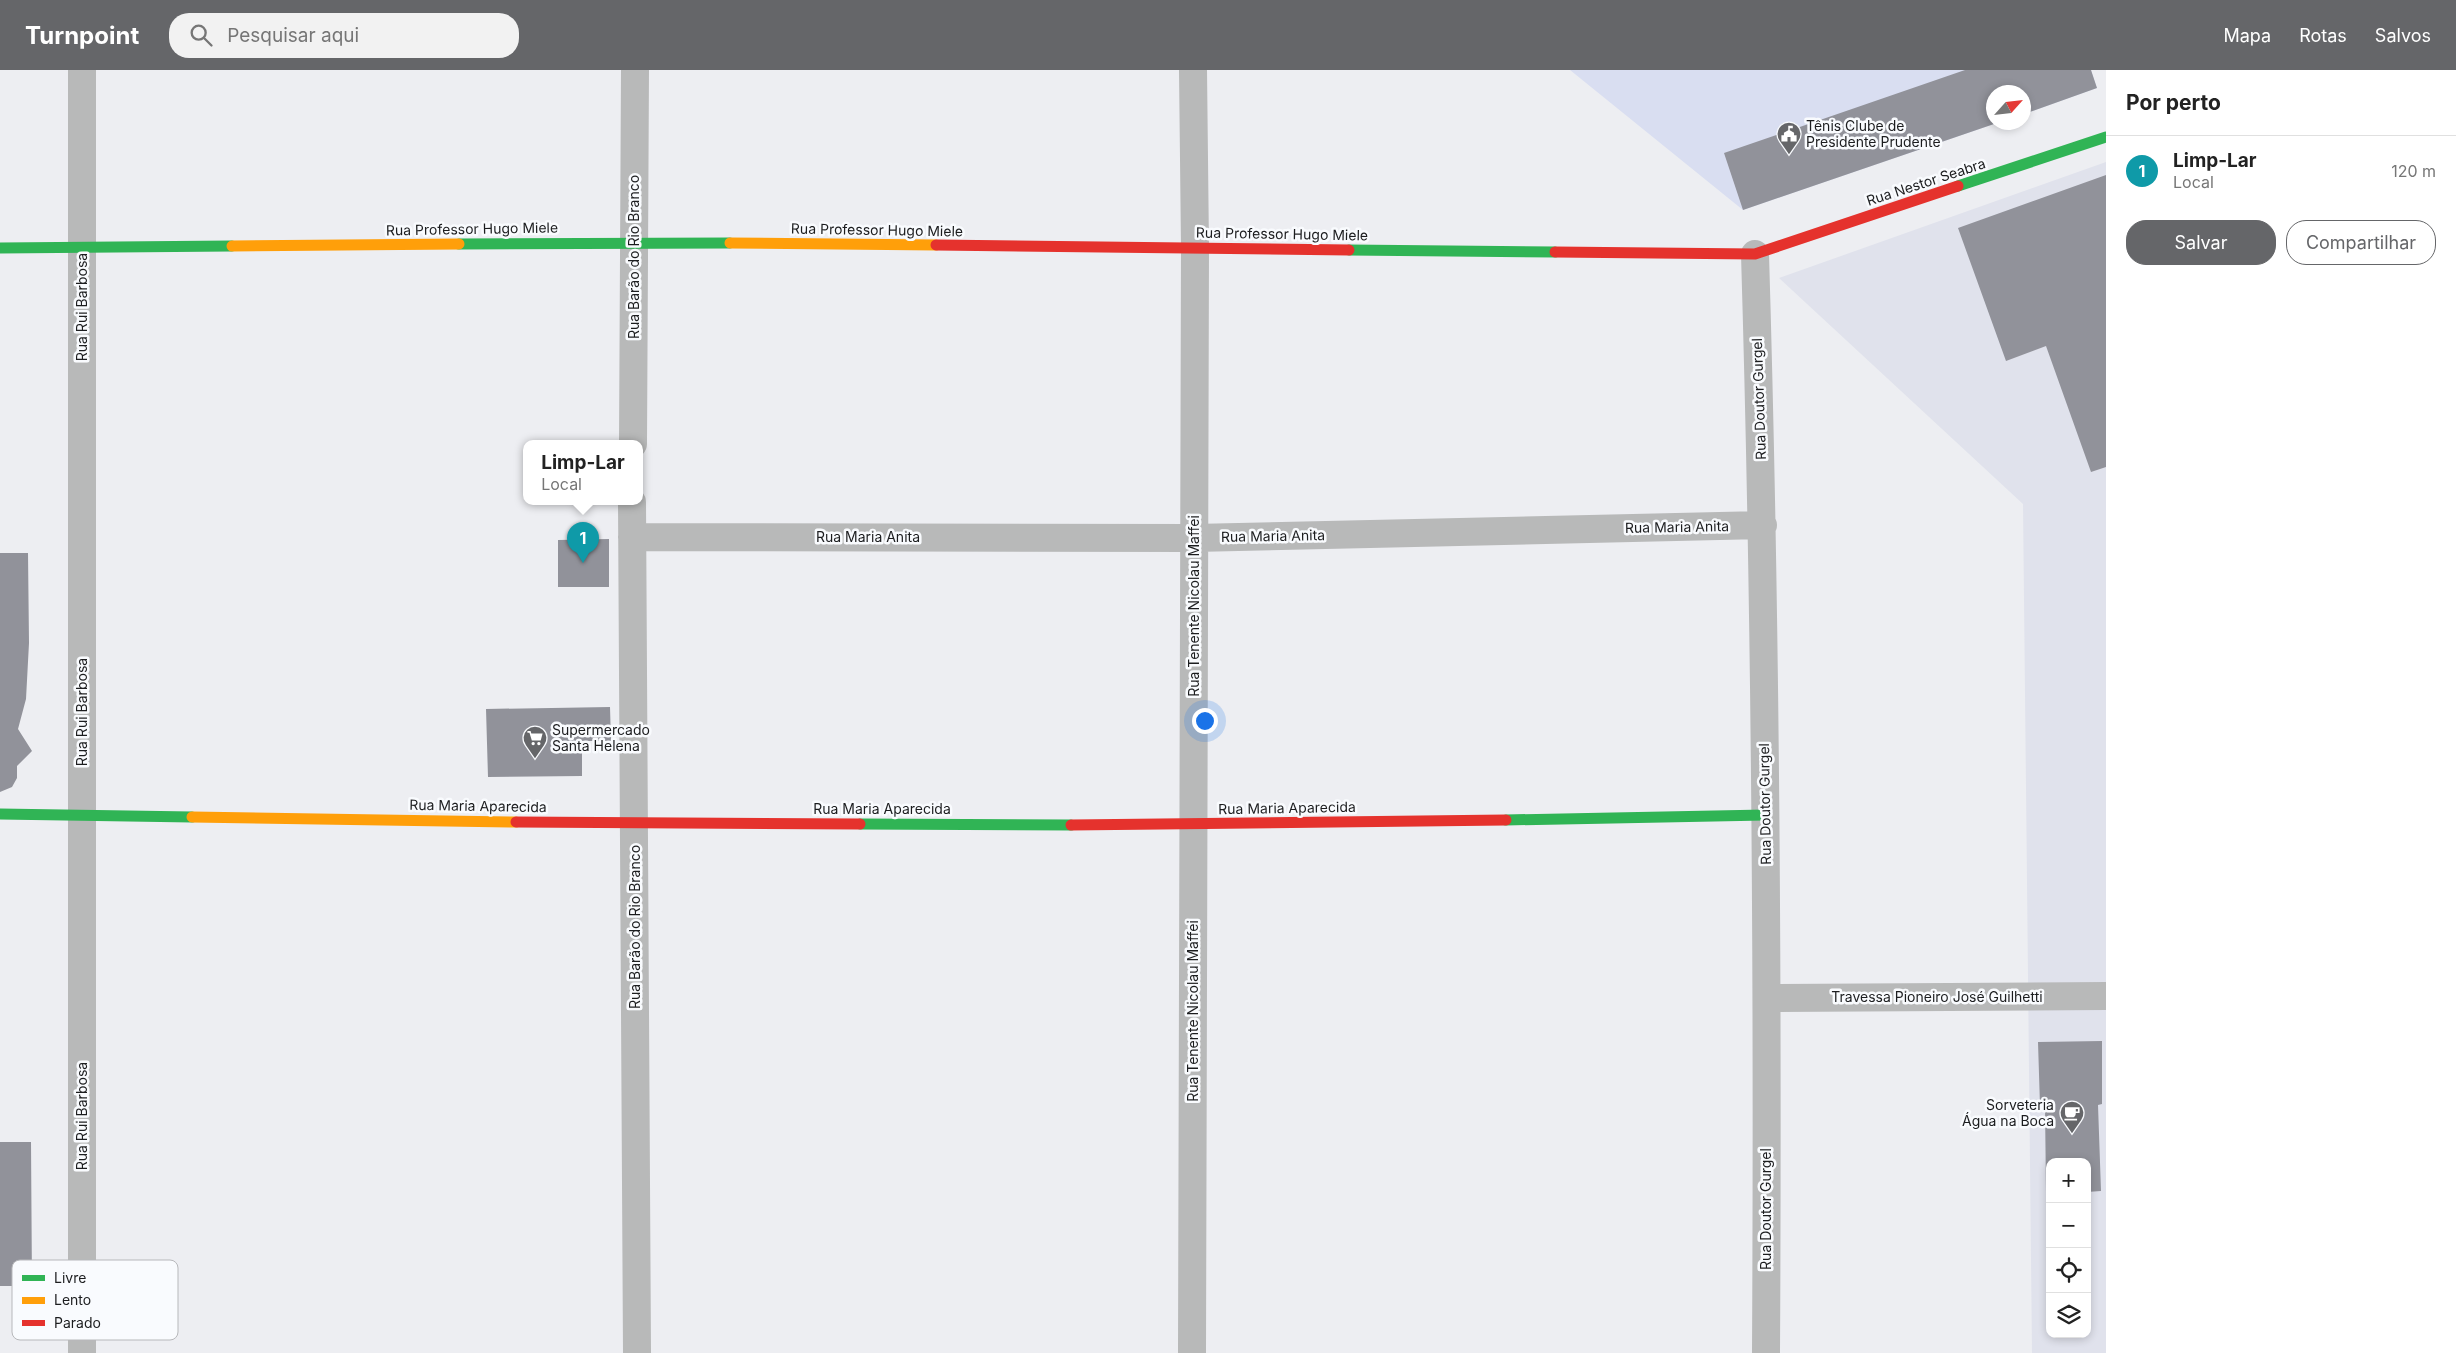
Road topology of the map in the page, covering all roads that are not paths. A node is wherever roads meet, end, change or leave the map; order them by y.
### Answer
1 (82, 70) edge
2 (635, 70) edge
3 (1194, 70) edge
4 (2106, 137) edge
5 (634, 242) junction
6 (0, 248) edge
7 (82, 248) junction
8 (1196, 248) junction
9 (1755, 254) junction
10 (633, 440) edge
11 (632, 505) edge
12 (1763, 525) junction
13 (632, 537) junction
14 (1194, 538) junction
15 (0, 814) edge
16 (82, 814) junction
17 (1765, 815) junction
18 (634, 824) junction
19 (1193, 825) junction
20 (2106, 996) edge
21 (1768, 998) junction
22 (82, 1260) edge
23 (82, 1340) edge
24 (82, 1353) edge
25 (638, 1353) edge
26 (1192, 1353) edge
27 (1766, 1353) edge

1 - 7 street, Rua Rui Barbosa
2 - 5 street, Rua Barão do Rio Branco
3 - 8 street, Rua Tenente Nicolau Maffei
4 - 9 street, Rua Nestor Seabra
5 - 7 street, Rua Professor Hugo Miele
5 - 8 street, Rua Professor Hugo Miele
5 - 10 street, Rua Barão do Rio Branco
6 - 7 street, Rua Professor Hugo Miele
7 - 16 street, Rua Rui Barbosa
8 - 9 street, Rua Professor Hugo Miele
8 - 14 street, Rua Tenente Nicolau Maffei
9 - 12 street, Rua Doutor Gurgel
11 - 13 street, Rua Barão do Rio Branco
12 - 14 street, Rua Maria Anita
12 - 17 street, Rua Doutor Gurgel
13 - 14 street, Rua Maria Anita
13 - 18 street, Rua Barão do Rio Branco
14 - 19 street, Rua Tenente Nicolau Maffei
15 - 16 street, Rua Maria Aparecida
16 - 18 street, Rua Maria Aparecida
16 - 22 street, Rua Rui Barbosa
17 - 19 street, Rua Maria Aparecida
17 - 21 street, Rua Doutor Gurgel
18 - 19 street, Rua Maria Aparecida
18 - 25 street, Rua Barão do Rio Branco
19 - 26 street, Rua Tenente Nicolau Maffei
20 - 21 street, Travessa Pioneiro José Guilhetti
21 - 27 street, Rua Doutor Gurgel
23 - 24 street, Rua Rui Barbosa

